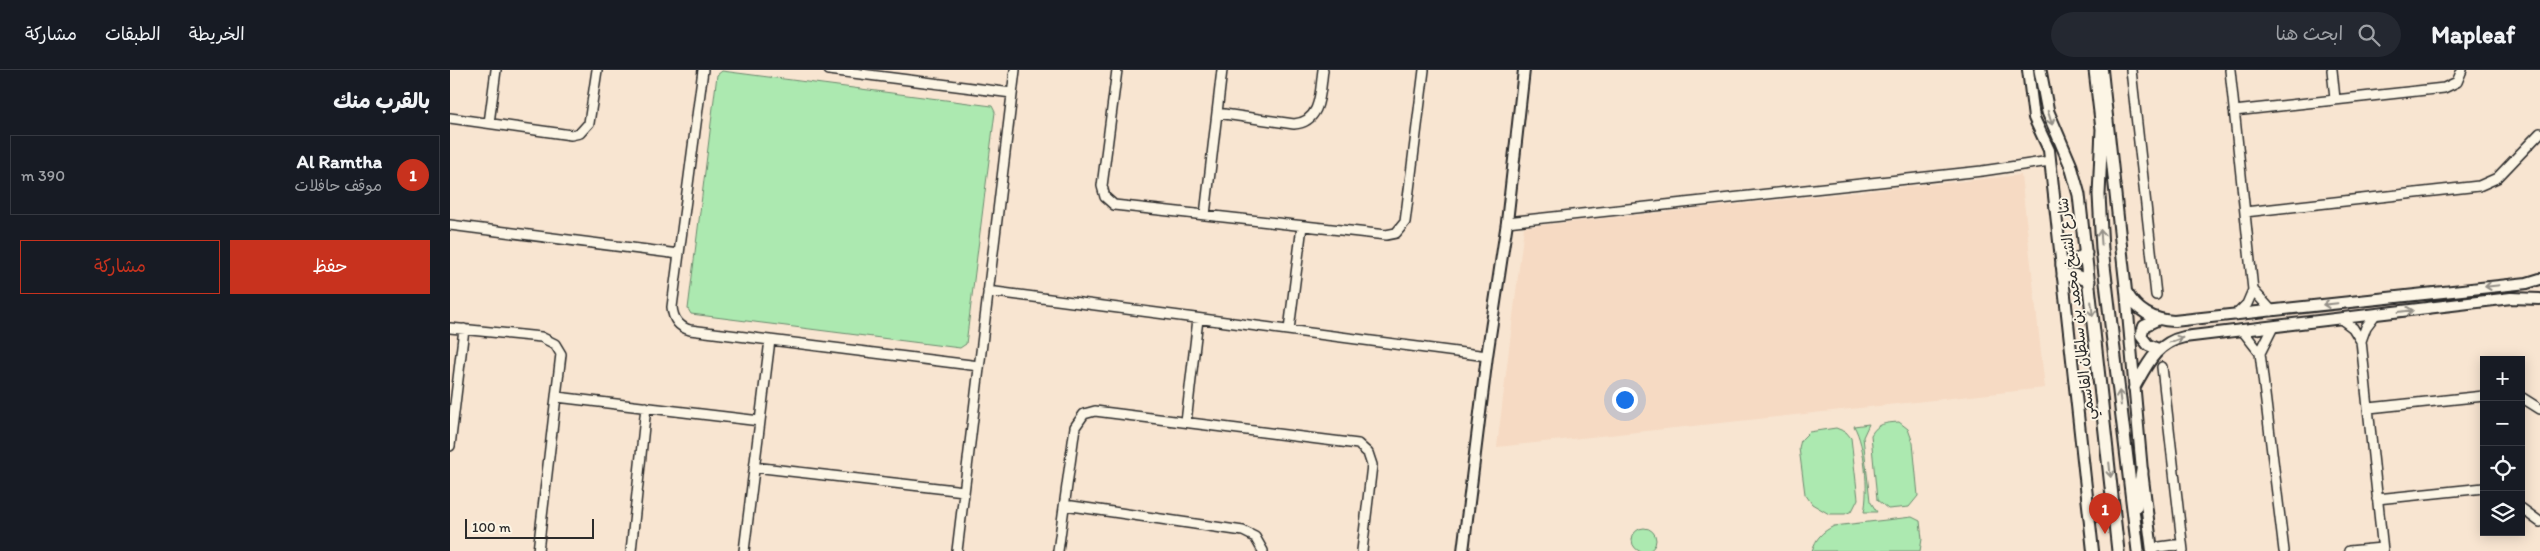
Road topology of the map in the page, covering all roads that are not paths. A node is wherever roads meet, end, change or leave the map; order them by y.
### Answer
1 (496, 70) edge
2 (597, 70) edge
3 (702, 70) edge
4 (829, 70) edge
5 (1015, 70) edge
6 (1117, 70) edge
7 (1222, 70) edge
8 (1322, 70) edge
9 (1424, 70) edge
10 (1524, 70) edge
11 (2028, 70) edge
12 (2040, 70) edge
13 (2096, 70) edge
14 (2102, 70) edge
15 (2131, 70) edge
16 (2230, 70) edge
17 (2332, 70) edge
18 (2462, 70) edge
19 (1012, 93) junction
20 (2335, 99) junction
21 (2234, 111) junction
22 (1217, 114) junction
23 (450, 118) edge
24 (489, 122) junction
25 (2540, 133) edge
26 (2050, 162) junction
27 (2245, 212) junction
28 (1204, 215) junction
29 (1506, 222) junction
30 (450, 225) edge
31 (1302, 226) junction
32 (2086, 253) junction
33 (679, 254) junction
34 (2063, 271) junction
35 (2540, 279) edge
36 (2089, 281) junction
37 (2512, 284) junction
38 (2253, 290) junction
39 (988, 291) junction
40 (2126, 291) junction
41 (2156, 295) dead end
42 (2511, 298) junction
43 (2540, 299) edge
44 (2272, 311) junction
45 (2236, 315) junction
46 (2375, 315) junction
47 (1198, 318) junction
48 (2159, 319) junction
49 (2341, 319) junction
50 (2273, 327) junction
51 (450, 328) edge
52 (464, 329) junction
53 (1289, 330) junction
54 (2242, 330) junction
55 (770, 340) junction
56 (2361, 341) junction
57 (2158, 349) junction
58 (2260, 353) junction
59 (1487, 356) junction
60 (979, 366) junction
61 (2162, 366) dead end
62 (2134, 388) junction
63 (2480, 396) edge
64 (557, 397) junction
65 (2525, 400) edge
66 (646, 407) junction
67 (2369, 408) junction
68 (2540, 409) edge
69 (760, 421) junction
70 (1186, 422) junction
71 (451, 429) edge
72 (450, 446) edge
73 (754, 468) junction
74 (2142, 471) junction
75 (2480, 488) edge
76 (964, 491) junction
77 (2378, 499) junction
78 (1065, 505) junction
79 (2525, 511) edge
80 (2134, 515) junction
81 (2540, 522) edge
82 (2182, 548) edge
83 (2152, 549) edge
84 (2383, 550) edge
85 (538, 551) edge
86 (631, 551) edge
87 (744, 551) edge
88 (957, 551) edge
89 (1058, 551) edge
90 (1263, 551) edge
91 (1362, 551) edge
92 (1463, 551) edge
93 (2093, 551) edge
94 (2118, 551) edge
95 (2138, 551) edge
96 (2284, 551) edge
97 (2349, 551) edge

1 - 24 street
2 - 24 street
3 - 33 street
4 - 19 street
5 - 19 street
6 - 28 street
7 - 22 street
8 - 22 street
9 - 31 street
10 - 29 street
11 - 26 street
12 -> 32 main road, شارع الشيخ محمد بن سلطان القاسمي
80 -> 13 main road
14 - 40 street
15 - 41 street
16 - 21 street
17 - 20 street
18 - 20 street
19 - 39 street
20 - 21 street
21 - 27 street
22 - 28 street
23 - 24 street
25 - 27 street
26 - 29 street
26 - 34 street
27 - 38 street
28 - 31 street
29 - 59 street
30 - 33 street
31 - 53 street
32 - 34 main road
32 - 36 main road, شارع الشيخ محمد بن سلطان القاسمي
33 - 55 street
34 - 36 main road
34 - 93 street
35 - 37 street
36 -> 94 main road, شارع الشيخ محمد بن سلطان القاسمي
37 - 42 street
37 -> 44 street
38 - 44 street
38 - 45 street
39 - 47 street
39 - 60 street
40 - 48 street
40 - 62 street
42 - 43 street
46 -> 42 street
44 - 45 street
45 - 48 street
46 - 49 street
46 - 56 street
47 - 53 street
47 - 70 street
48 - 57 street
49 - 50 street
49 - 56 street
50 - 54 street
50 - 58 street
51 - 52 street
52 - 64 street
52 - 71 street
53 - 59 street
57 -> 54 street
54 - 58 street
55 - 60 street
55 - 69 street
56 - 67 street
57 - 62 street
58 - 96 street
59 - 92 street
60 - 76 street
61 - 82 street
62 - 74 street
63 - 67 street
64 - 66 street
64 - 85 street
65 - 68 street
66 - 69 street
66 - 86 street
67 - 77 street
69 - 73 street
70 - 78 street
70 - 91 street
71 - 72 street
73 - 76 street
73 - 87 street
74 - 80 main road
74 - 83 street
75 - 77 street
76 - 88 street
77 - 84 street
78 - 89 street
78 - 90 street
79 - 81 street
80 - 95 main road
82 - 83 street
84 - 97 street

